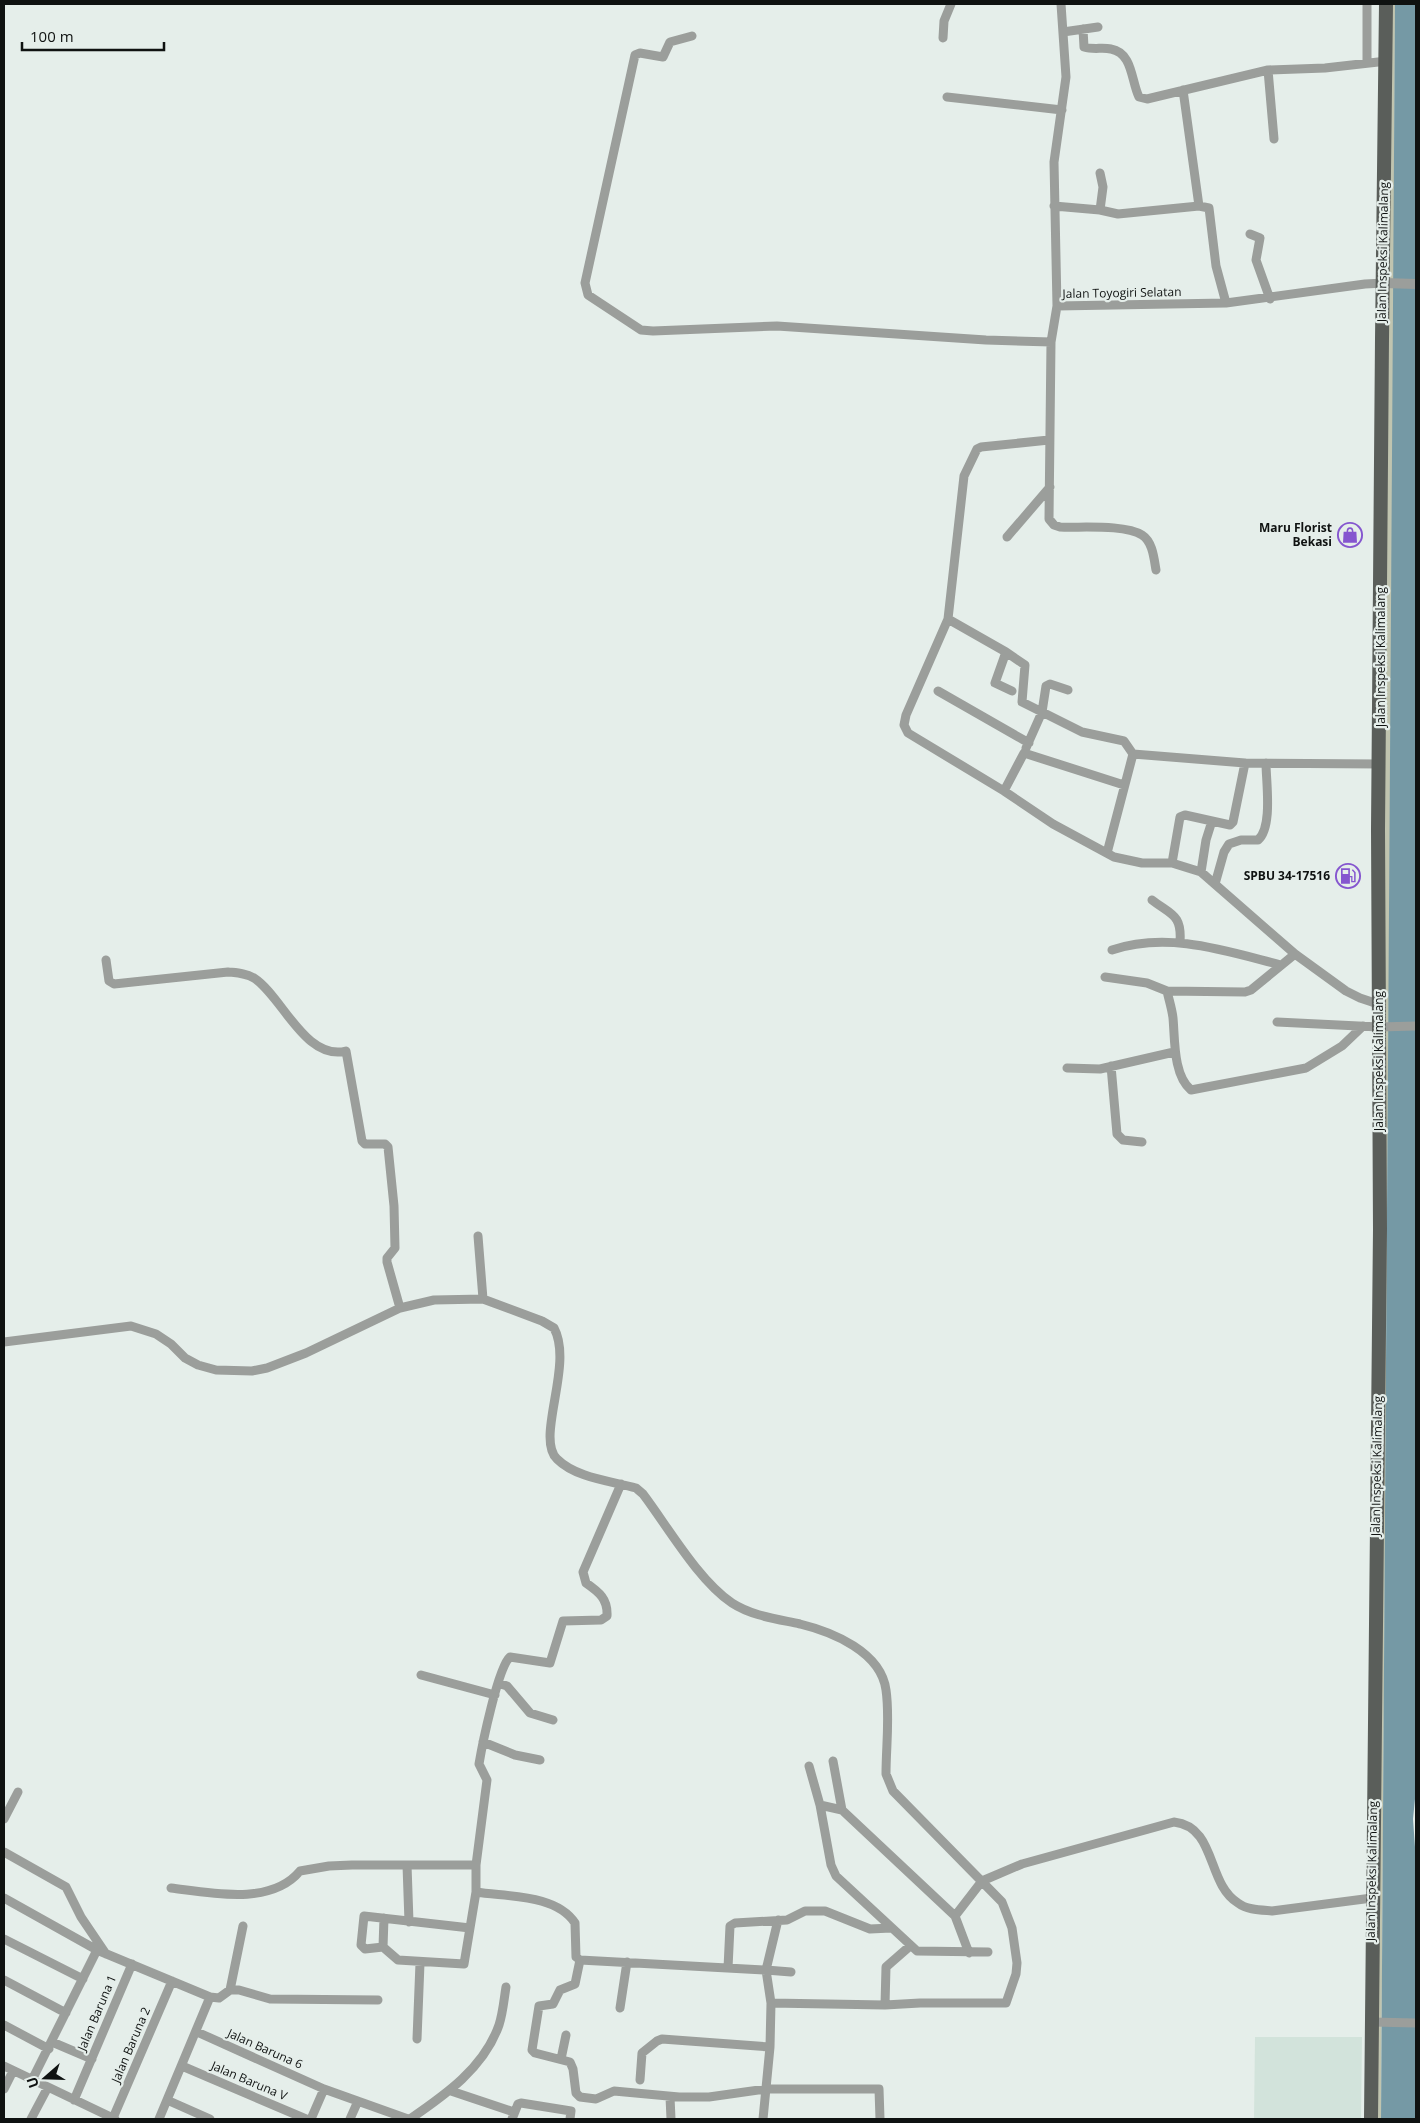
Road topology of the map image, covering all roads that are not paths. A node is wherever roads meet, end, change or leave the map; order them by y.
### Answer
1 (951, 4) edge
2 (1061, 4) edge
3 (1367, 4) edge
4 (1386, 4) edge
5 (1098, 27) dead end
6 (1083, 29) junction
7 (1063, 32) junction
8 (692, 36) dead end
9 (943, 38) dead end
10 (1387, 61) junction
11 (1367, 62) junction
12 (1268, 70) junction
13 (1183, 90) junction
14 (947, 97) dead end
15 (1062, 110) junction
16 (1274, 138) dead end
17 (1100, 173) dead end
18 (1054, 206) junction
19 (1199, 206) junction
20 (1100, 210) junction
21 (1250, 234) dead end
22 (1386, 283) junction
23 (1416, 284) edge
24 (1270, 299) junction
25 (1226, 303) junction
26 (1057, 306) junction
27 (1051, 342) junction
28 (1049, 440) junction
29 (1050, 487) junction
30 (1008, 537) dead end
31 (1156, 570) dead end
32 (948, 619) junction
33 (1006, 652) junction
34 (1068, 690) dead end
35 (938, 691) dead end
36 (1012, 691) dead end
37 (1042, 712) junction
38 (1029, 743) junction
39 (1024, 753) junction
40 (1133, 754) junction
41 (1245, 763) junction
42 (1266, 763) junction
43 (1380, 764) junction
44 (1124, 785) junction
45 (1004, 791) junction
46 (1212, 821) junction
47 (1107, 853) junction
48 (1172, 863) junction
49 (1201, 872) junction
50 (1215, 884) junction
51 (1152, 900) dead end
52 (1180, 942) junction
53 (1112, 950) dead end
54 (1295, 954) junction
55 (106, 960) dead end
56 (1281, 965) junction
57 (1105, 977) dead end
58 (1167, 991) junction
59 (1378, 1004) junction
60 (1277, 1022) dead end
61 (1364, 1026) junction
62 (1416, 1026) edge
63 (1382, 1027) junction
64 (1174, 1052) junction
65 (1111, 1066) junction
66 (1067, 1068) dead end
67 (1142, 1142) dead end
68 (478, 1236) dead end
69 (483, 1299) junction
70 (400, 1308) junction
71 (4, 1342) edge
72 (621, 1484) junction
73 (421, 1675) dead end
74 (498, 1683) junction
75 (494, 1695) junction
76 (553, 1720) dead end
77 (483, 1742) junction
78 (540, 1760) dead end
79 (833, 1761) dead end
80 (810, 1766) dead end
81 (18, 1792) dead end
82 (820, 1805) junction
83 (842, 1810) junction
84 (4, 1819) edge
85 (4, 1852) edge
86 (407, 1865) junction
87 (476, 1865) junction
88 (982, 1881) junction
89 (171, 1888) dead end
90 (476, 1892) junction
91 (4, 1898) edge
92 (1372, 1898) junction
93 (955, 1916) junction
94 (384, 1918) junction
95 (778, 1920) junction
96 (409, 1922) junction
97 (243, 1926) dead end
98 (470, 1928) junction
99 (891, 1928) junction
100 (4, 1939) edge
101 (910, 1946) junction
102 (383, 1947) junction
103 (97, 1950) junction
104 (988, 1952) dead end
105 (968, 1953) junction
106 (106, 1954) junction
107 (580, 1960) junction
108 (626, 1962) junction
109 (420, 1963) junction
110 (132, 1964) junction
111 (728, 1968) junction
112 (766, 1970) junction
113 (792, 1972) dead end
114 (83, 1979) junction
115 (4, 1980) edge
116 (172, 1981) junction
117 (506, 1986) dead end
118 (230, 1990) junction
119 (210, 1997) junction
120 (378, 2000) dead end
121 (771, 2003) junction
122 (885, 2006) junction
123 (620, 2008) dead end
124 (66, 2012) junction
125 (1374, 2022) junction
126 (1416, 2023) edge
127 (4, 2025) edge
128 (197, 2032) junction
129 (566, 2034) dead end
130 (416, 2039) dead end
131 (50, 2045) junction
132 (770, 2047) junction
133 (92, 2059) junction
134 (560, 2059) junction
135 (4, 2066) edge
136 (182, 2066) junction
137 (14, 2071) junction
138 (32, 2080) junction
139 (640, 2080) dead end
140 (48, 2087) junction
141 (4, 2089) edge
142 (324, 2089) junction
143 (766, 2089) junction
144 (451, 2091) junction
145 (670, 2096) junction
146 (74, 2100) junction
147 (167, 2100) junction
148 (358, 2101) junction
149 (513, 2116) edge
150 (396, 2117) edge
151 (31, 2119) edge
152 (114, 2119) edge
153 (159, 2119) edge
154 (210, 2119) edge
155 (306, 2119) edge
156 (311, 2119) edge
157 (350, 2119) edge
158 (409, 2119) edge
159 (570, 2119) edge
160 (671, 2119) edge
161 (763, 2119) edge
162 (880, 2119) edge
163 (1371, 2119) edge

1 - 9 street
2 - 7 street
3 - 11 street
4 - 10 main road, Jalan Inspeksi Kalimalang
5 - 6 street
6 - 7 street
6 - 13 street
7 - 15 street
8 - 27 street
10 - 11 street
10 - 22 main road, Jalan Inspeksi Kalimalang
11 - 12 street
12 - 13 street
12 - 16 street
13 - 19 street
14 - 15 street
15 - 18 street
17 - 20 street
18 - 20 street
18 - 26 street
19 - 20 street
19 - 25 street
21 - 24 street
22 - 23 street, Jalan Toyogiri Selatan
22 - 24 street, Jalan Toyogiri Selatan
22 - 43 main road, Jalan Inspeksi Kalimalang
24 - 25 street, Jalan Toyogiri Selatan
25 - 26 street, Jalan Toyogiri Selatan
26 - 27 street, Jalan Toyogiri Selatan
27 - 28 street, Jalan Toyogiri Selatan
28 - 29 street, Jalan Toyogiri Selatan
28 - 32 street
29 - 30 street
29 - 31 street, Jalan Toyogiri Selatan
32 - 33 street
32 - 45 street
33 - 36 street
33 - 37 street
34 - 37 street
35 - 38 street
37 - 38 street
37 - 40 street
38 - 39 street
39 - 44 street
39 - 45 street
40 - 41 street
40 - 44 street
41 - 42 street
41 - 46 street
42 - 43 street
42 - 50 street
43 - 59 main road, Jalan Inspeksi Kalimalang
44 - 47 street
45 - 47 street
46 - 48 street
46 - 49 street
47 - 48 street
48 - 49 street
49 - 50 street
50 - 54 street
51 - 52 street
52 - 53 street
52 - 56 street
54 - 56 street
54 - 59 street
55 - 70 street
56 - 58 street
57 - 58 street
58 - 64 street
59 - 63 main road, Jalan Inspeksi Kalimalang
60 - 61 street
61 - 63 street
61 - 64 street
62 - 63 street
63 - 92 main road, Jalan Inspeksi Kalimalang
64 - 65 street
65 - 66 street
65 - 67 street
68 - 69 street
69 - 70 street
69 - 72 street
70 - 71 street
72 - 74 street
72 - 88 street
73 - 75 street
74 - 75 street
74 - 76 street
75 - 77 street
77 - 78 street
77 - 87 street
79 - 83 street
80 - 82 street
81 - 84 street
82 - 83 street
82 - 99 street
83 - 93 street
85 - 106 street
86 - 87 street
86 - 89 street
86 - 96 street
87 - 90 street
88 - 92 street
88 - 93 street
88 - 122 street
90 - 98 street
90 - 107 street
91 - 103 street
92 - 125 main road, Jalan Inspeksi Kalimalang
93 - 105 street
94 - 96 street
94 - 102 street
94 - 102 street
95 - 99 street
95 - 111 street
95 - 112 street
96 - 98 street
97 - 118 street
98 - 109 street
99 - 101 street
100 - 114 street
101 - 105 street
101 - 122 street
102 - 109 street
103 - 106 street
103 - 114 street
104 - 105 street
106 - 110 street
107 - 108 street
107 - 134 street
108 - 111 street
108 - 123 street
109 - 130 street
110 - 116 street
110 - 133 street, Jalan Baruna 1
111 - 112 street
112 - 113 street
112 - 121 street
114 - 124 street
115 - 124 street
116 - 119 street
116 - 152 street, Jalan Baruna 2
117 - 144 street
118 - 119 street
118 - 120 street
119 - 128 street
121 - 122 street
121 - 132 street
124 - 131 street
125 - 126 street
125 - 163 main road, Jalan Inspeksi Kalimalang
127 - 131 street
128 - 136 street
128 - 142 street, Jalan Baruna 6
129 - 134 street
131 - 133 street
131 - 138 street
132 - 139 street
132 - 143 street
133 - 146 street, Jalan Baruna 1
134 - 145 street
135 - 137 street
136 - 147 street
136 - 155 street, Jalan Baruna V
137 - 138 street
137 - 141 street
138 - 140 street
140 - 146 street
140 - 151 street
142 - 148 street, Jalan Baruna 6
142 - 156 street
143 - 145 street
143 - 161 street
143 - 162 street
144 - 149 street
144 - 158 street
145 - 160 street
146 - 152 street
147 - 153 street
147 - 154 street
148 - 150 street, Jalan Baruna 6
148 - 157 street
149 - 159 street
150 - 158 street, Jalan Baruna 6

